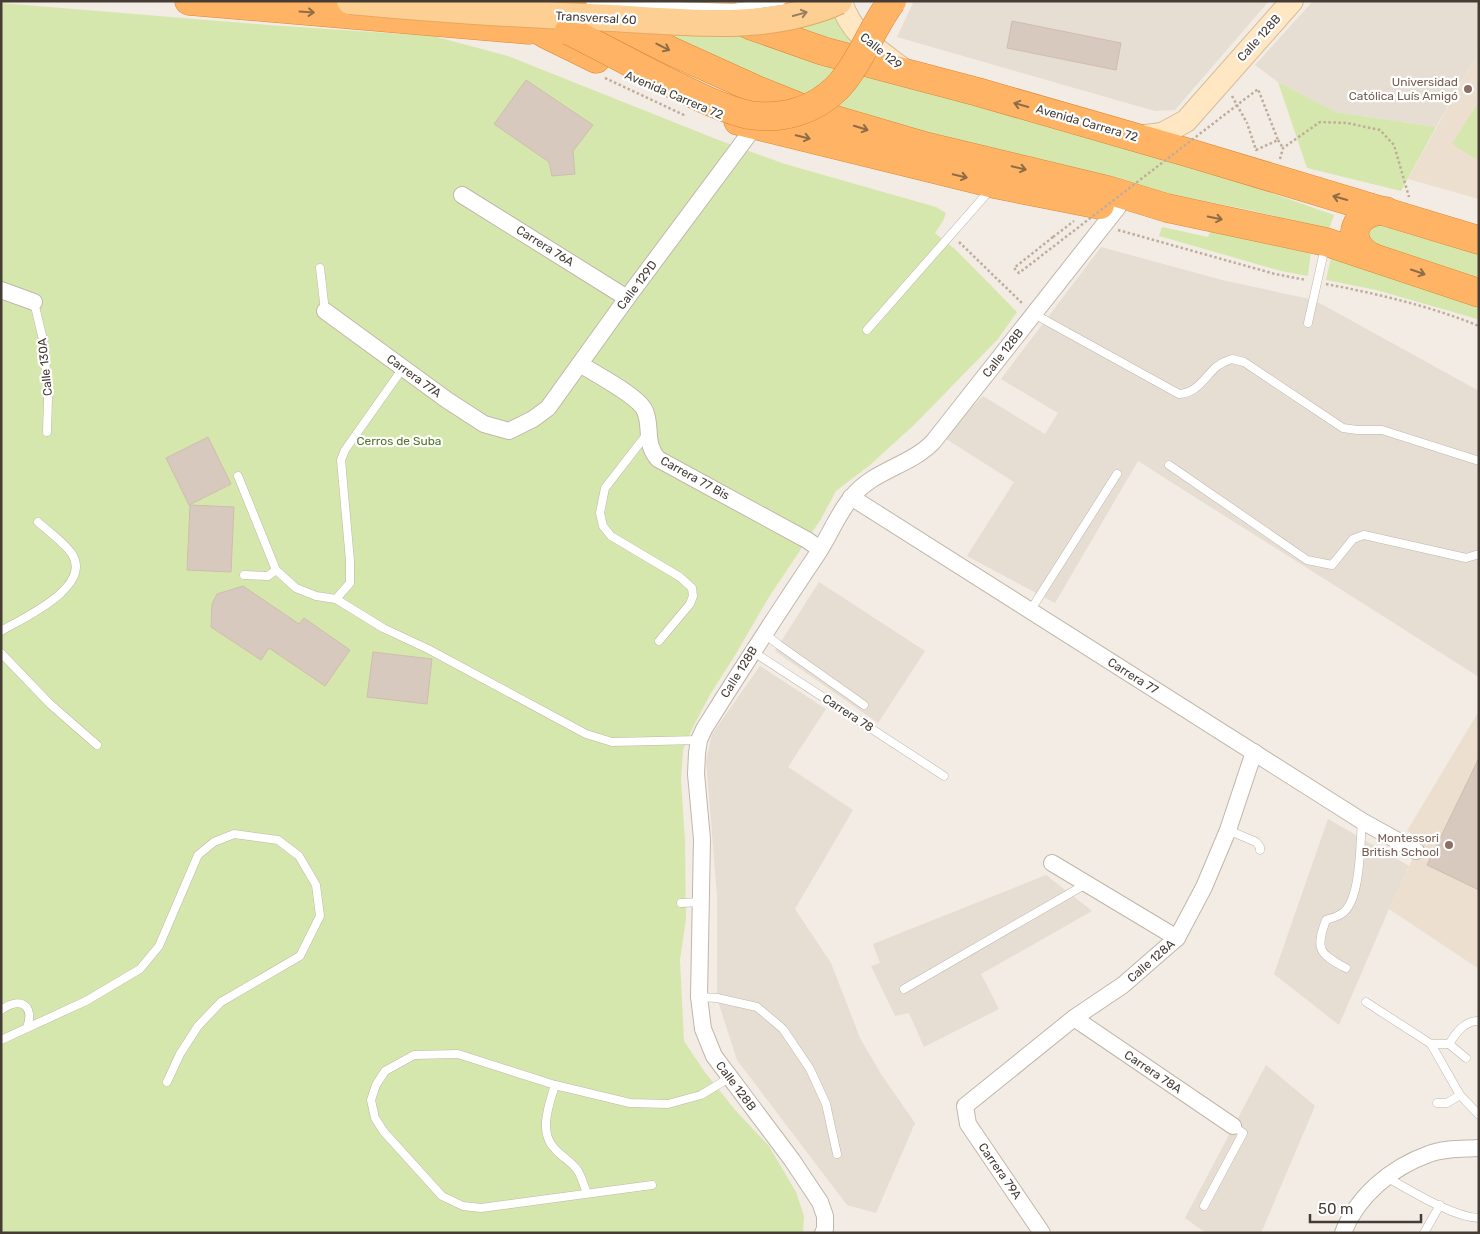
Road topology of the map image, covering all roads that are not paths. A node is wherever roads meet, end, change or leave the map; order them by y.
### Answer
1 (189, 1) edge
2 (350, 1) edge
3 (489, 1) edge
4 (506, 1) edge
5 (572, 1) edge
6 (590, 1) edge
7 (698, 1) edge
8 (781, 1) edge
9 (840, 1) edge
10 (892, 1) edge
11 (1292, 1) edge
12 (558, 33) junction
13 (909, 74) junction
14 (1186, 121) junction
15 (755, 126) junction
16 (1136, 137) junction
17 (1193, 154) junction
18 (994, 184) junction
19 (462, 195) dead end
20 (1118, 207) junction
21 (1399, 207) junction
22 (1167, 208) junction
23 (1479, 240) edge
24 (1326, 242) junction
25 (1372, 256) junction
26 (320, 268) dead end
27 (1, 290) edge
28 (1479, 293) edge
29 (627, 298) junction
30 (34, 302) joint
31 (325, 311) joint
32 (1034, 314) junction
33 (1308, 323) dead end
34 (867, 330) dead end
35 (580, 364) junction
36 (403, 368) junction
37 (509, 431) joint
38 (48, 432) dead end
39 (647, 434) junction
40 (1479, 461) edge
41 (1169, 465) dead end
42 (1117, 474) dead end
43 (238, 476) dead end
44 (851, 497) junction
45 (38, 522) dead end
46 (820, 549) junction
47 (1479, 554) edge
48 (276, 570) junction
49 (244, 575) dead end
50 (336, 599) junction
51 (1030, 611) junction
52 (1, 631) edge
53 (764, 633) junction
54 (659, 641) dead end
55 (752, 651) junction
56 (1, 653) edge
57 (864, 705) dead end
58 (699, 740) junction
59 (97, 745) dead end
60 (1254, 752) junction
61 (944, 776) dead end
62 (1362, 821) junction
63 (1228, 830) junction
64 (1260, 850) dead end
65 (1416, 851) dead end
66 (1052, 863) dead end
67 (1086, 884) junction
68 (701, 902) junction
69 (681, 903) dead end
70 (1177, 938) junction
71 (1346, 968) dead end
72 (904, 989) dead end
73 (698, 997) junction
74 (1366, 1002) dead end
75 (1, 1010) edge
76 (1074, 1018) junction
77 (1479, 1021) edge
78 (27, 1028) junction
79 (1, 1040) edge
80 (1431, 1044) junction
81 (1449, 1044) junction
82 (1466, 1058) dead end
83 (729, 1078) junction
84 (167, 1082) dead end
85 (555, 1085) junction
86 (1460, 1094) junction
87 (1437, 1103) dead end
88 (965, 1106) joint
89 (1479, 1115) edge
90 (1233, 1126) joint
91 (1479, 1148) edge
92 (837, 1154) dead end
93 (1386, 1177) junction
94 (652, 1185) dead end
95 (587, 1193) junction
96 (1440, 1205) junction
97 (1204, 1206) dead end
98 (1479, 1218) edge
99 (827, 1232) edge
100 (1042, 1233) edge
101 (1343, 1233) edge
102 (1424, 1233) edge

1 -> 12 highway
2 -> 9 main road, Transversal 60, bridge
3 - 12 highway, Avenida Carrera 72
4 - 12 highway
5 -> 22 highway, Avenida Carrera 72
6 - 8 lane, bridge
7 - 13 highway, Avenida Carrera 72
9 - 13 street, Calle 129
10 - 12 highway, bridge
11 - 14 street, Calle 128B
12 - 15 highway, Avenida Carrera 72
16 -> 13 highway, Avenida Carrera 72
14 - 16 street, Calle 128B
14 - 17 street
15 -> 18 highway, Avenida Carrera 72
15 - 29 street, Calle 129D
16 - 17 highway, Avenida Carrera 72
21 -> 17 highway, Avenida Carrera 72
18 - 20 highway, Avenida Carrera 72
18 - 34 lane
19 - 29 street, Carrera 76A
20 - 22 highway, Avenida Carrera 72
20 - 32 street, Calle 128B
21 - 23 highway, Avenida Carrera 72
21 - 25 highway
22 -> 24 highway, Avenida Carrera 72
24 - 25 highway, Avenida Carrera 72
24 - 33 lane
25 -> 28 highway, Avenida Carrera 72
26 - 31 lane
27 - 30 street
29 - 35 street, Calle 129D
30 - 38 lane, Calle 130A
31 - 36 street, Carrera 77A
32 - 40 lane
32 - 44 street, Calle 128B
35 - 37 street, Calle 129D
35 - 39 street, Carrera 77 Bis
36 - 37 street, Carrera 77A
36 - 50 lane
39 - 46 street, Carrera 77 Bis
39 - 54 lane
41 - 47 lane
42 - 51 lane
43 - 48 lane
44 - 46 street, Calle 128B
44 - 51 street, Carrera 77
45 - 52 lane
46 - 53 street, Calle 128B
48 - 49 lane
48 - 50 lane
50 - 58 lane
51 - 60 street, Carrera 77
53 - 55 street, Calle 128B
53 - 57 lane
55 - 58 street, Calle 128B
55 - 61 lane, Carrera 78
56 - 59 lane
58 - 68 street, Calle 128B
60 - 62 street, Carrera 77
60 - 63 street, Calle 128A
62 - 65 street, Carrera 77
62 - 71 lane
63 - 64 lane
63 - 70 street, Calle 128A
66 - 67 street
67 - 70 street
67 - 72 lane
68 - 69 lane
68 - 73 street, Calle 128B
70 - 76 street, Calle 128A
73 - 83 street, Calle 128B
73 - 92 lane
74 - 80 lane
75 - 78 lane
76 - 88 street, Calle 128A
76 - 90 street, Carrera 78A
77 - 81 lane
78 - 79 lane
78 - 84 lane
80 - 81 lane
80 - 86 lane
81 - 82 lane
83 - 85 lane
83 - 99 street, Calle 128B
85 - 95 lane
85 - 95 lane
86 - 87 lane
86 - 89 lane
88 - 100 street, Carrera 79A
90 - 97 lane
91 - 93 street
93 - 96 lane
93 - 101 street
94 - 95 lane
96 - 98 lane
96 - 102 lane

